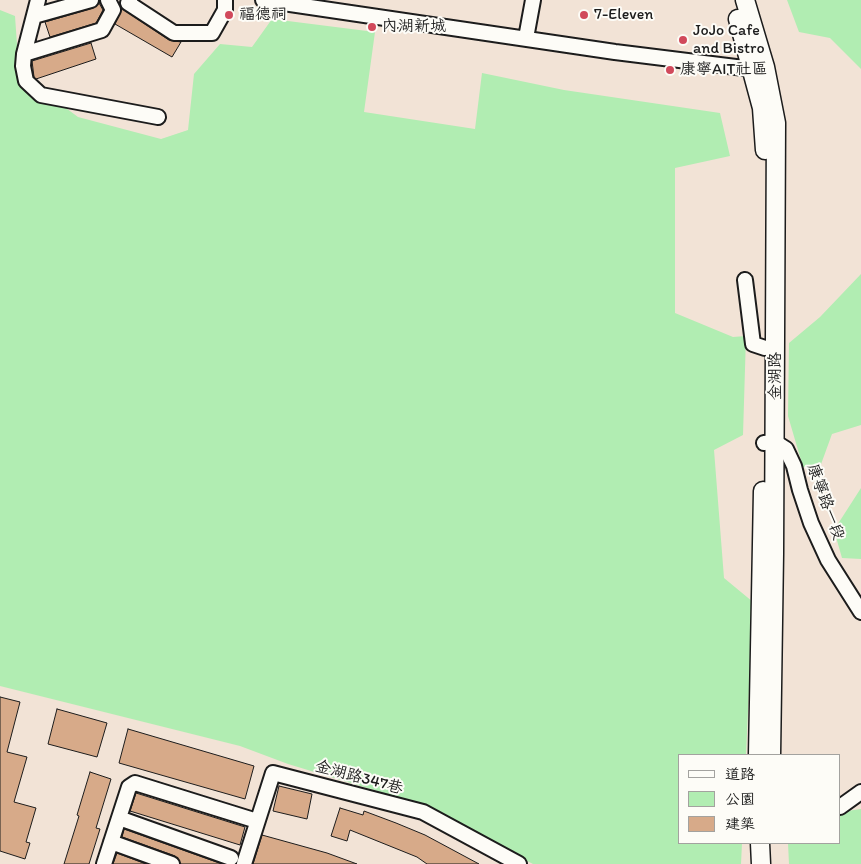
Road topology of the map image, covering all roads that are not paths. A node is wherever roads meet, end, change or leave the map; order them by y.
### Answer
1 (38, 0) edge
2 (92, 0) edge
3 (108, 0) edge
4 (130, 0) edge
5 (225, 0) edge
6 (262, 0) edge
7 (533, 0) edge
8 (733, 0) edge
9 (745, 0) edge
10 (322, 4) edge
11 (34, 16) junction
12 (526, 38) junction
13 (24, 54) junction
14 (759, 68) junction
15 (158, 117) dead end
16 (745, 280) dead end
17 (764, 348) junction
18 (769, 443) junction
19 (861, 612) edge
20 (758, 754) edge
21 (771, 754) edge
22 (861, 792) edge
23 (841, 806) edge
24 (119, 818) junction
25 (258, 821) junction
26 (111, 842) junction
27 (760, 844) edge
28 (771, 844) edge
29 (237, 861) edge
30 (104, 864) edge
31 (172, 864) edge
32 (519, 864) edge
33 (761, 864) edge
34 (772, 864) edge

1 - 11 street
2 - 11 street
3 - 13 street
4 - 5 street
6 - 10 street
7 - 12 street
8 - 14 main road, 金湖路
9 - 14 main road, 金湖路
10 - 12 street
11 - 13 street
12 - 14 street
13 - 15 street
14 - 17 main road, 金湖路
14 - 18 main road, 金湖路
16 - 17 street
17 - 18 main road, 金湖路
18 - 19 street, 康寧路一段
18 - 20 main road, 金湖路
18 - 21 main road, 金湖路
22 - 23 street
24 - 25 street
24 - 26 street
24 - 29 street
25 - 29 street, 金湖路347巷
25 - 32 street, 金湖路347巷
26 - 30 street
26 - 31 street
27 - 33 main road
28 - 34 main road

